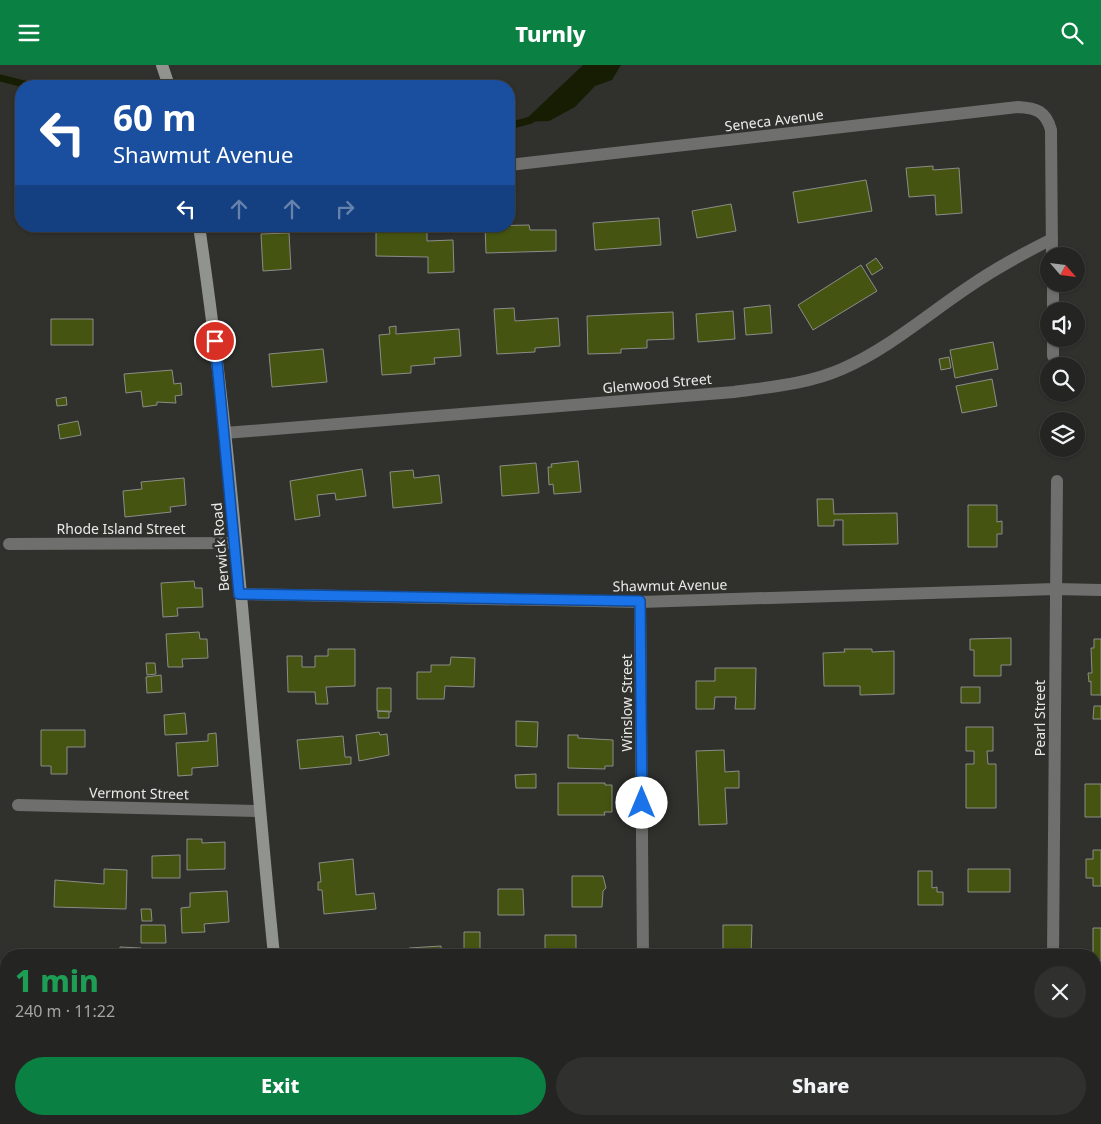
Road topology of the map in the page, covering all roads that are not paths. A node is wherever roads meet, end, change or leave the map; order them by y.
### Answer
1 (162, 65) edge
2 (166, 80) edge
3 (515, 164) edge
4 (200, 232) edge
5 (1052, 239) junction
6 (1052, 247) edge
7 (1053, 347) edge
8 (1053, 356) dead end
9 (225, 433) junction
10 (1057, 481) dead end
11 (235, 543) junction
12 (8, 544) dead end
13 (1055, 589) junction
14 (1101, 590) edge
15 (239, 594) junction
16 (640, 601) junction
17 (18, 805) dead end
18 (260, 811) junction
19 (273, 949) edge
20 (643, 949) edge
21 (1053, 949) edge

1 - 2 street
3 - 5 street, Seneca Avenue
4 - 9 street, Berwick Road
5 - 6 street
5 - 9 street, Glenwood Street
7 - 8 street
9 - 11 street, Berwick Road
10 - 13 street, Pearl Street
11 - 12 street, Rhode Island Street
11 - 15 street, Berwick Road
13 - 14 street, Shawmut Avenue
13 - 16 street, Shawmut Avenue
13 - 21 street, Pearl Street
15 - 16 street, Shawmut Avenue
15 - 18 street, Berwick Road
16 - 20 street, Winslow Street
17 - 18 street, Vermont Street
18 - 19 street, Berwick Road

